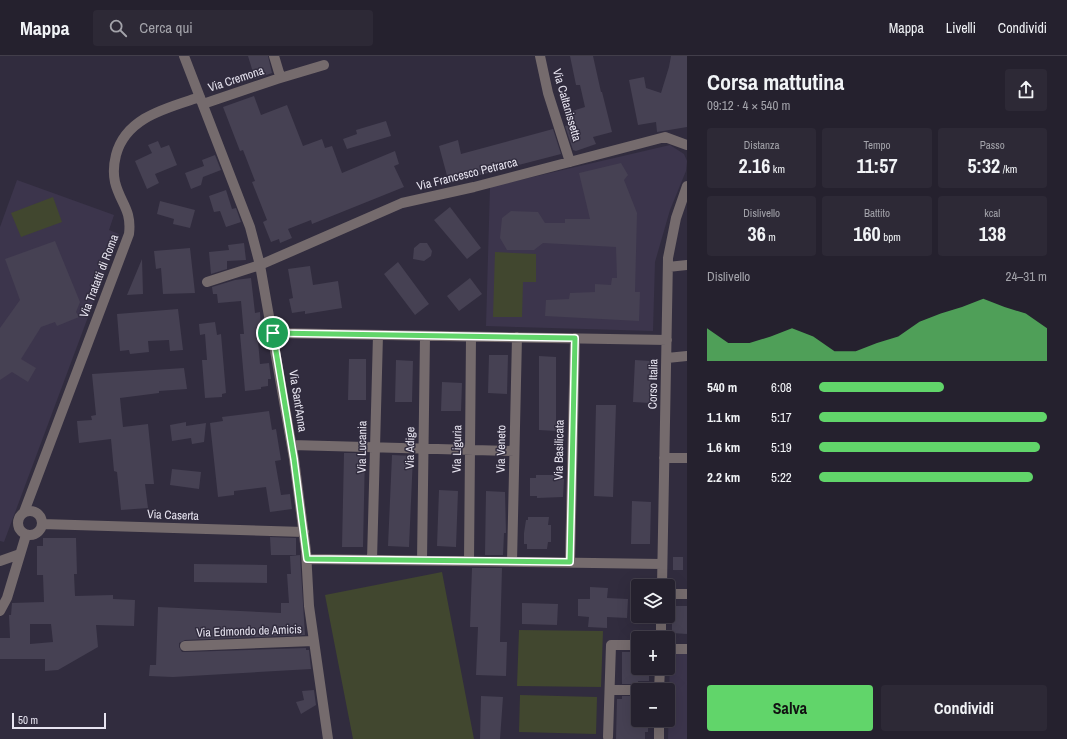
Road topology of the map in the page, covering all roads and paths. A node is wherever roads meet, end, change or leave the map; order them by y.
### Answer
1 (184, 56) edge
2 (274, 56) edge
3 (540, 56) edge
4 (324, 65) dead end
5 (277, 79) junction
6 (201, 100) junction
7 (687, 145) edge
8 (570, 162) junction
9 (687, 186) edge
10 (682, 215) edge
11 (260, 265) junction
12 (687, 265) edge
13 (668, 267) junction
14 (207, 282) dead end
15 (273, 333) junction
16 (378, 335) junction
17 (425, 336) junction
18 (471, 337) junction
19 (517, 337) junction
20 (575, 338) junction
21 (667, 340) junction
22 (687, 356) edge
23 (667, 358) junction
24 (292, 445) junction
25 (375, 448) junction
26 (423, 449) junction
27 (470, 450) junction
28 (514, 451) junction
29 (664, 458) junction
30 (687, 458) edge
31 (26, 509) junction
32 (42, 524) junction
33 (304, 532) junction
34 (26, 535) junction
35 (20, 554) junction
36 (307, 559) junction
37 (372, 560) junction
38 (0, 561) edge
39 (422, 561) junction
40 (469, 561) junction
41 (512, 562) junction
42 (570, 562) junction
43 (662, 564) junction
44 (662, 579) edge
45 (675, 594) edge
46 (687, 594) edge
47 (0, 611) edge
48 (314, 641) junction
49 (185, 646) dead end
50 (631, 646) edge
51 (675, 649) edge
52 (687, 649) edge
53 (610, 690) junction
54 (631, 690) edge
55 (659, 727) edge
56 (608, 737) dead end
57 (328, 739) edge
58 (658, 739) edge

1 - 6 street, Via Sant'Anna
2 - 5 street, Via Cremona
3 - 8 street, Via Caltanissetta
4 - 5 street
5 - 6 street, Via Cremona
6 - 11 street, Via Sant'Anna
6 - 31 street, Via Tratatti di Roma
7 - 8 street, Via Francesco Petrarca
8 - 11 street, Via Francesco Petrarca
9 - 10 street, Corso Italia
10 - 13 street, Corso Italia
11 - 14 street, Via Francesco Petrarca
11 - 15 street, Via Sant'Anna
12 - 13 street
13 - 21 street, Corso Italia
15 - 16 street
15 - 24 street, Via Sant'Anna
16 - 17 street
16 - 25 street, Via Lucania
17 - 18 street
17 - 26 street, Via Adige
18 - 19 street
18 - 27 street, Via Liguria
19 - 20 street
19 - 28 street, Via Veneto
20 - 21 street
20 - 42 street, Via Basilicata
21 - 23 street, Corso Italia
22 - 23 street
23 - 29 street, Corso Italia
24 - 25 street
24 - 33 street, Via Sant'Anna
25 - 26 street
25 - 37 street, Via Lucania
26 - 27 street
26 - 39 street, Via Adige
27 - 28 street
27 - 40 street, Via Liguria
28 - 41 street, Via Veneto
29 - 30 street
29 - 43 street, Corso Italia
31 - 32 street
31 - 34 street
32 - 33 street, Via Caserta
32 - 34 street
33 - 36 street, Via Sant'Anna
34 - 35 street
35 - 38 street
35 - 47 street
36 - 37 street
36 - 48 street, Via Sant'Anna
37 - 39 street
39 - 40 street
40 - 41 street
41 - 42 street
42 - 43 street
43 - 44 street, Corso Italia
45 - 46 street
48 - 49 street, Via Edmondo de Amicis
48 - 57 street, Via Sant'Anna
50 - 53 street
51 - 52 street
53 - 54 street
53 - 56 street
55 - 58 street

